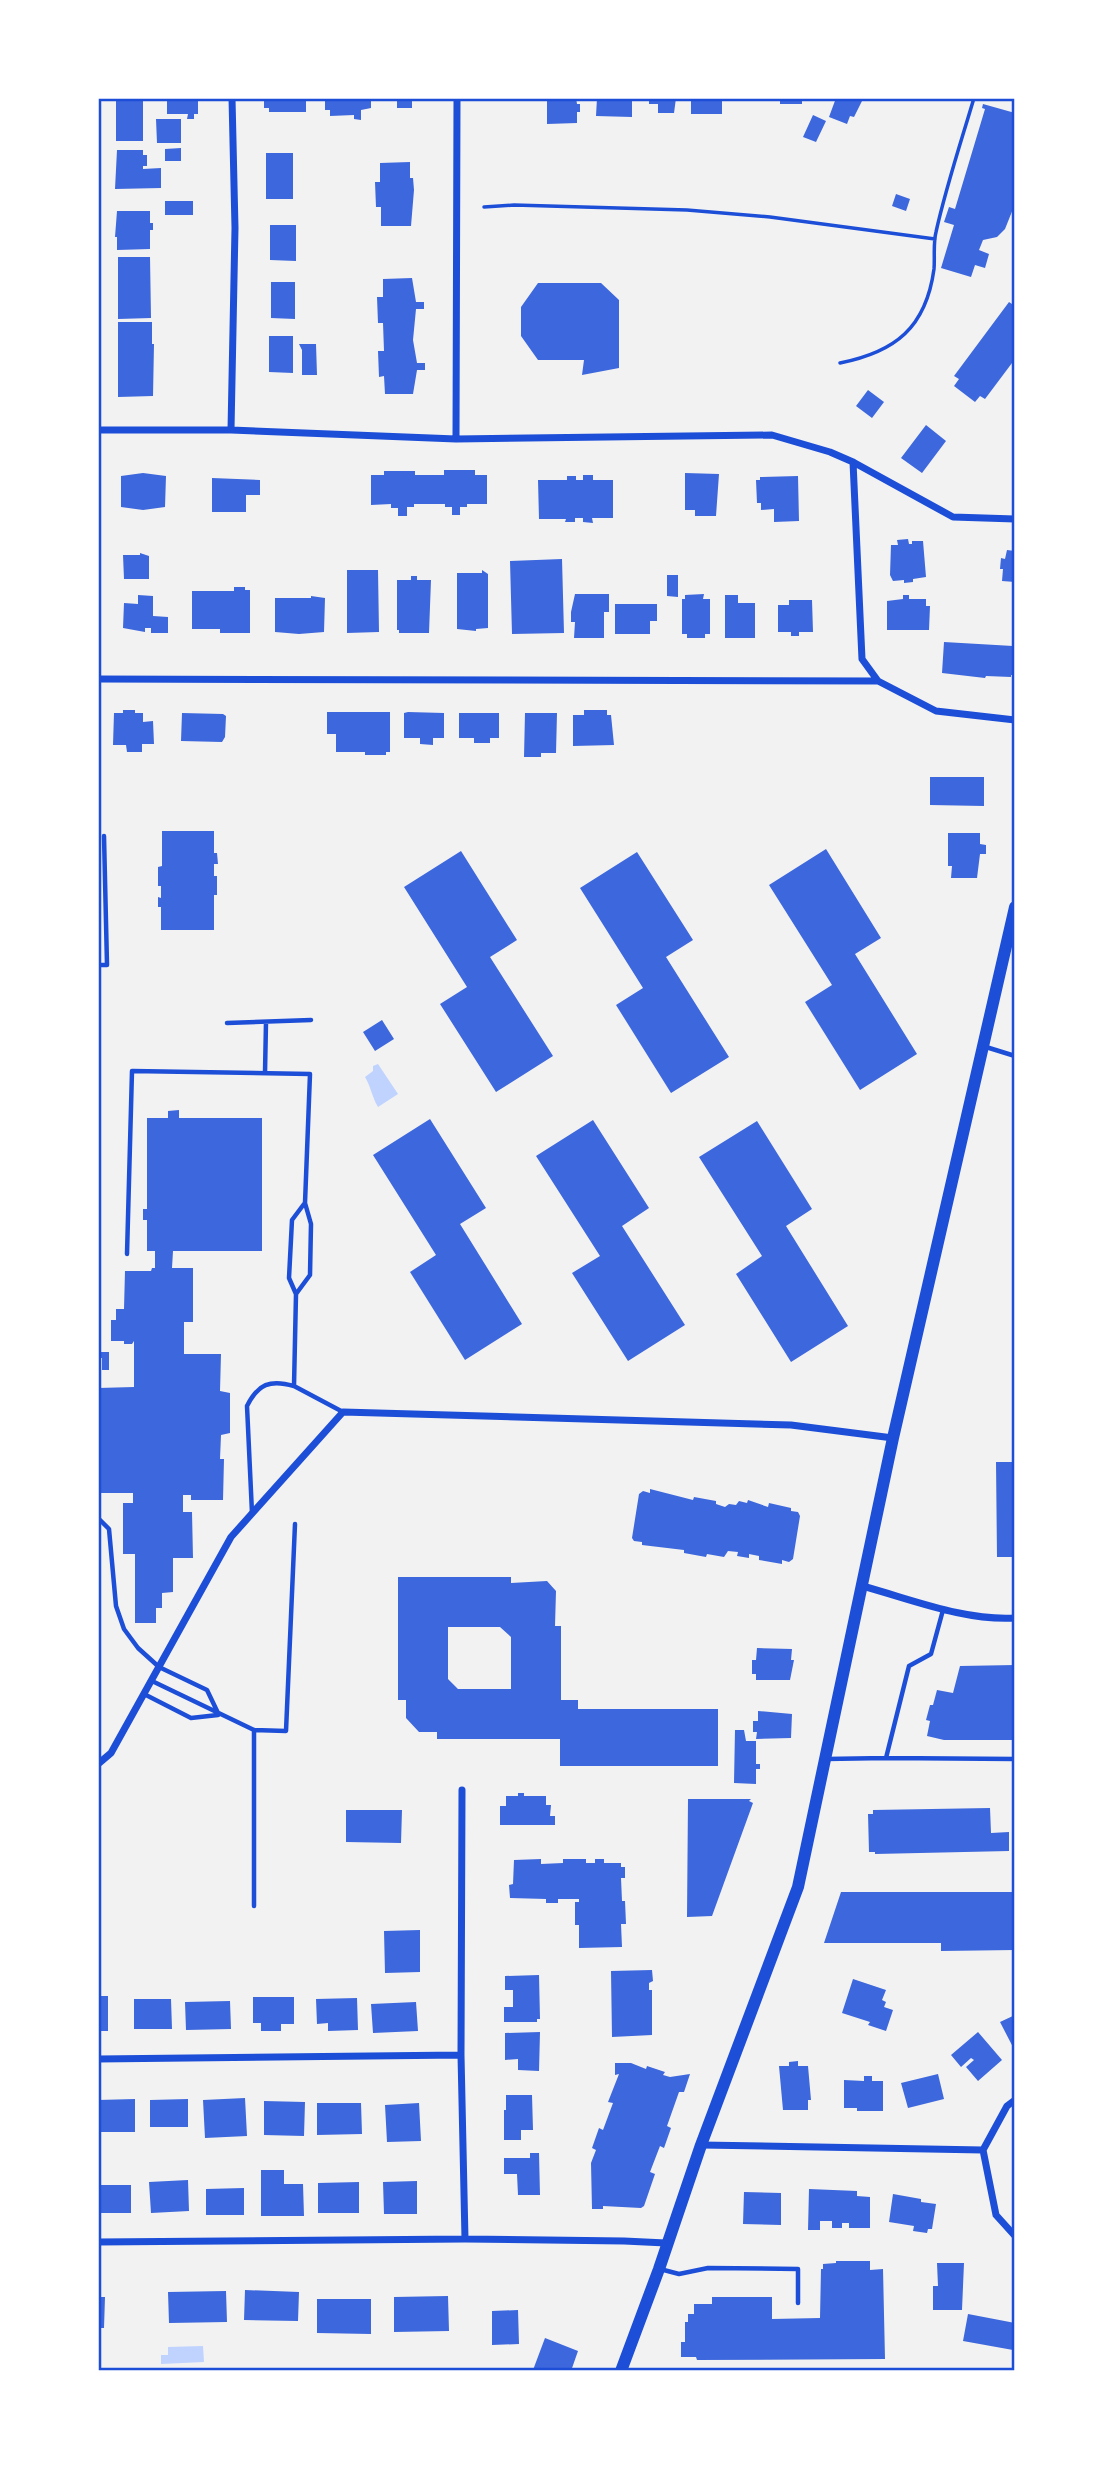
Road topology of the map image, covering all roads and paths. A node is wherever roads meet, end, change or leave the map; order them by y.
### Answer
1 (232, 98) edge
2 (457, 98) edge
3 (974, 98) edge
4 (484, 207) dead end
5 (935, 239) junction
6 (840, 363) dead end
7 (98, 430) edge
8 (231, 430) junction
9 (456, 439) junction
10 (853, 462) junction
11 (1015, 519) edge
12 (98, 679) edge
13 (878, 681) junction
14 (1015, 720) edge
15 (104, 836) dead end
16 (1014, 917) edge
17 (98, 965) edge
18 (311, 1020) dead end
19 (266, 1022) junction
20 (227, 1023) dead end
21 (983, 1045) junction
22 (1015, 1056) edge
23 (265, 1073) junction
24 (305, 1203) junction
25 (127, 1254) dead end
26 (296, 1294) junction
27 (294, 1386) junction
28 (343, 1412) junction
29 (893, 1438) junction
30 (252, 1513) junction
31 (98, 1518) edge
32 (295, 1524) dead end
33 (862, 1586) junction
34 (944, 1608) junction
35 (1015, 1618) edge
36 (159, 1667) junction
37 (151, 1681) junction
38 (144, 1694) junction
39 (218, 1715) junction
40 (254, 1730) junction
41 (886, 1758) junction
42 (825, 1759) junction
43 (1015, 1759) edge
44 (98, 1764) edge
45 (462, 1790) dead end
46 (254, 1906) dead end
47 (461, 2055) junction
48 (98, 2059) edge
49 (1015, 2100) edge
50 (701, 2145) junction
51 (984, 2150) junction
52 (1015, 2236) edge
53 (465, 2239) junction
54 (98, 2242) edge
55 (666, 2243) junction
56 (659, 2269) junction
57 (798, 2303) dead end
58 (621, 2371) edge

1 - 8 street
2 - 9 street
3 - 5 path
4 - 5 path
5 - 6 path
7 - 8 street
8 - 9 street
9 - 10 street
10 - 11 street
10 - 13 street
12 - 13 street
13 - 14 street
15 - 17 lane
16 - 21 main road
18 - 19 lane
19 - 20 lane
19 - 23 lane
21 - 22 lane
21 - 29 main road
23 - 24 lane
23 - 25 lane
24 - 26 lane
24 - 26 lane
26 - 27 lane
27 - 28 lane
27 - 30 lane
28 - 29 street
28 - 30 street
29 - 33 main road
30 - 36 street
31 - 36 lane
32 - 40 lane
33 - 34 street
33 - 42 main road
34 - 35 street
34 - 41 lane
36 - 37 street
36 - 39 lane
37 - 38 street
37 - 39 lane
38 - 39 lane
38 - 44 street
39 - 40 lane
40 - 46 lane
41 - 42 lane
41 - 43 lane
42 - 50 main road
45 - 47 street
47 - 48 street
47 - 53 street
49 - 51 street
50 - 51 street
50 - 55 main road
51 - 52 street
53 - 54 street
53 - 55 street
55 - 56 main road
56 - 57 lane
56 - 58 main road

